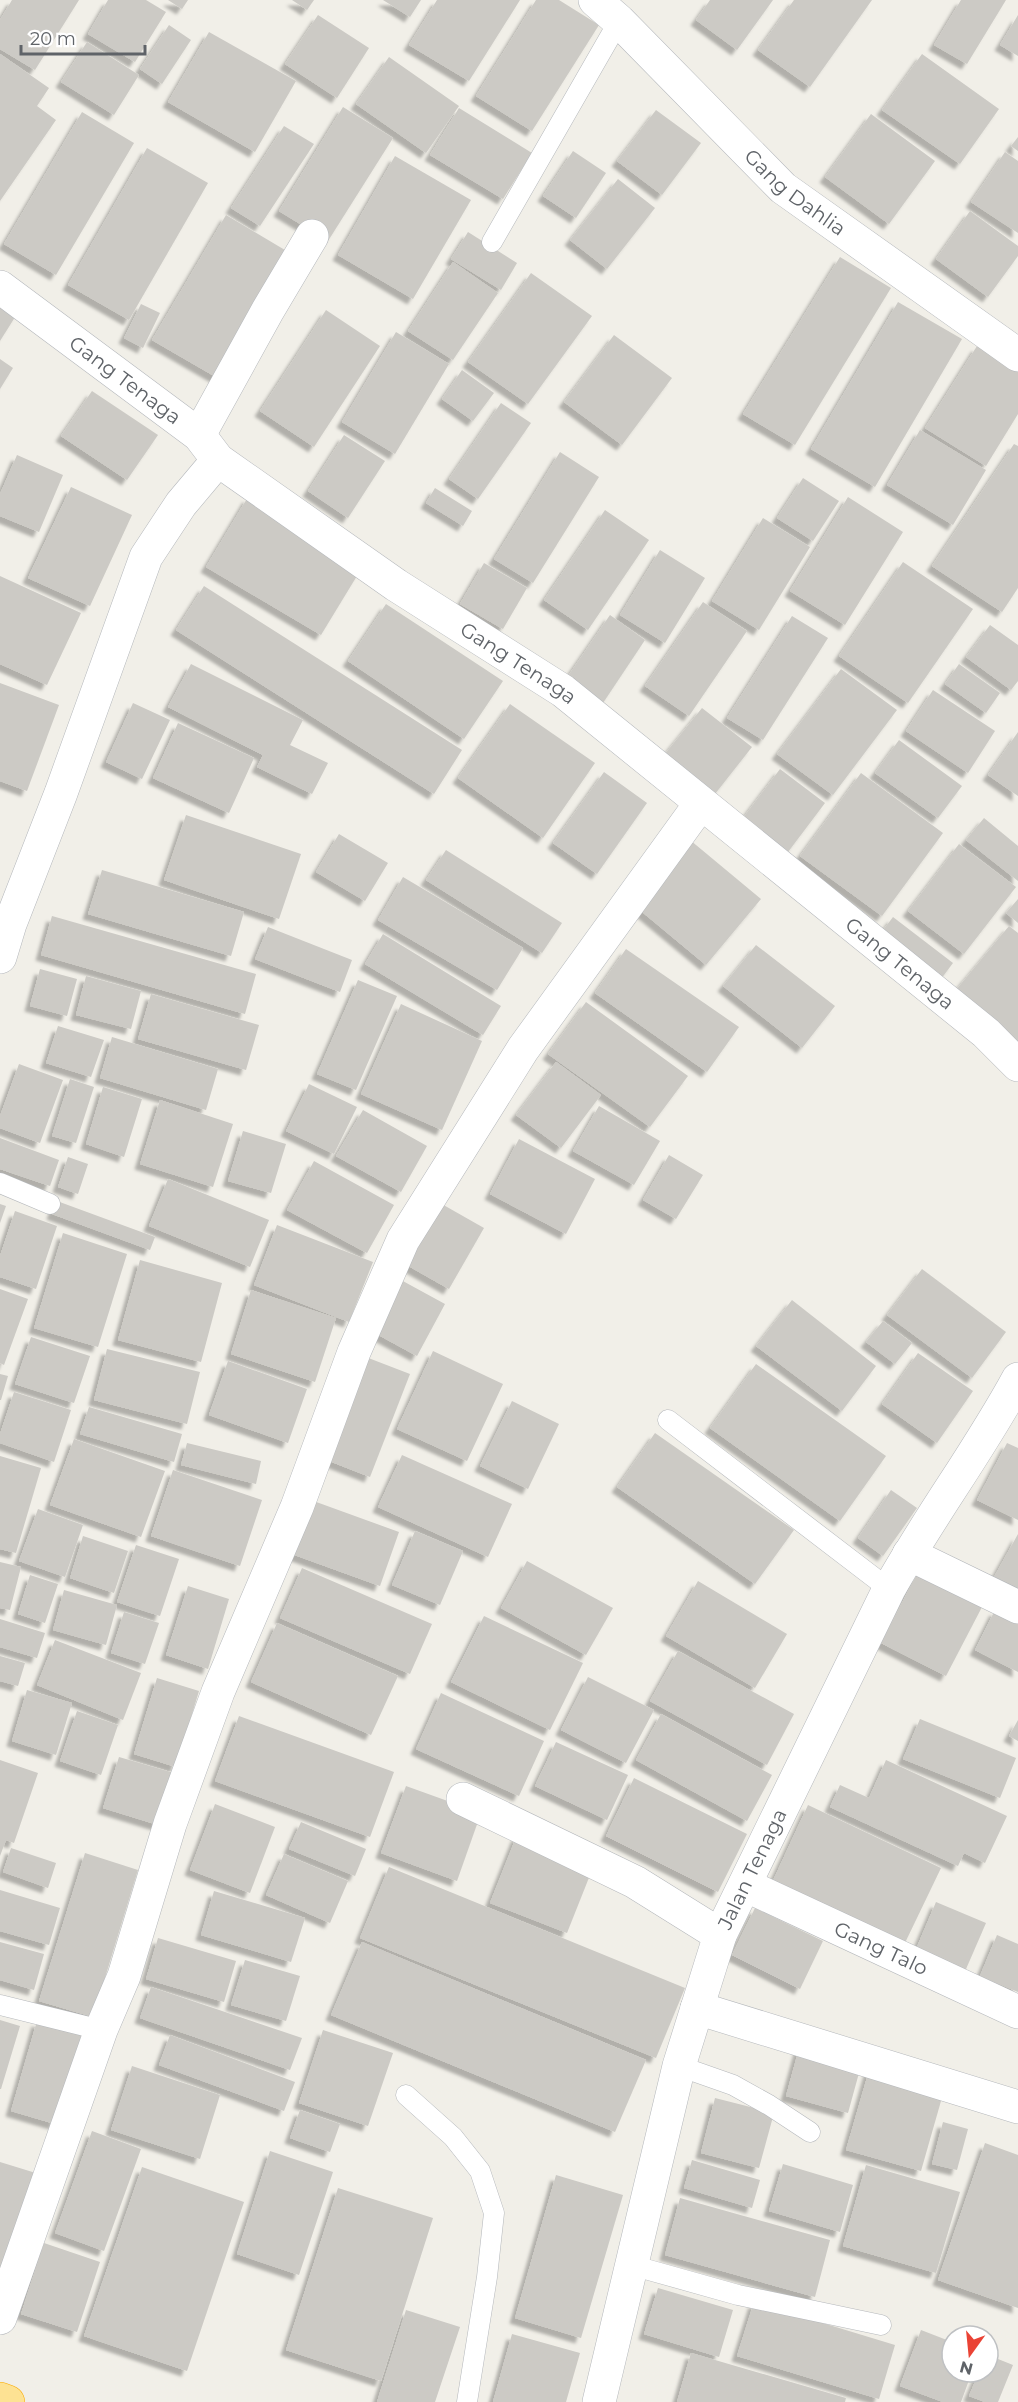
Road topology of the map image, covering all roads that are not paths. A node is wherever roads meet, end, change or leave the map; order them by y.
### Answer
1 (595, 0) edge
2 (619, 21) junction
3 (312, 236) dead end
4 (492, 242) dead end
5 (0, 287) edge
6 (1018, 356) edge
7 (208, 447) junction
8 (701, 802) junction
9 (5, 922) edge
10 (0, 957) edge
11 (1018, 1065) edge
12 (0, 1183) edge
13 (50, 1204) dead end
14 (1018, 1379) edge
15 (1009, 1418) edge
16 (668, 1420) dead end
17 (909, 1554) junction
18 (890, 1589) junction
19 (1018, 1607) edge
20 (463, 1799) dead end
21 (745, 1885) junction
22 (720, 1935) junction
23 (0, 2005) edge
24 (697, 2008) junction
25 (1018, 2012) edge
26 (101, 2031) junction
27 (679, 2066) junction
28 (406, 2095) dead end
29 (1018, 2107) edge
30 (810, 2132) dead end
31 (631, 2265) junction
32 (0, 2318) edge
33 (881, 2325) dead end
34 (467, 2402) edge
35 (599, 2402) edge

1 - 2 street, Gang Dahlia
2 - 4 lane
2 - 6 street, Gang Dahlia
3 - 7 street
5 - 7 street, Gang Tenaga
7 - 8 street, Gang Tenaga
7 - 9 street
8 - 11 street, Gang Tenaga
8 - 26 street
9 - 10 street
12 - 13 lane
14 - 15 street, Jalan Tenaga
15 - 17 street, Jalan Tenaga
16 - 18 lane
17 - 18 street, Jalan Tenaga
17 - 19 street
18 - 21 street, Jalan Tenaga
20 - 22 street
21 - 22 street, Jalan Tenaga
21 - 25 street, Gang Talo
22 - 24 street, Jalan Tenaga
23 - 26 lane
24 - 27 street, Jalan Tenaga
24 - 29 street
26 - 32 street
27 - 30 lane
27 - 31 street, Jalan Tenaga
28 - 34 lane
31 - 33 lane
31 - 35 street, Jalan Tenaga

